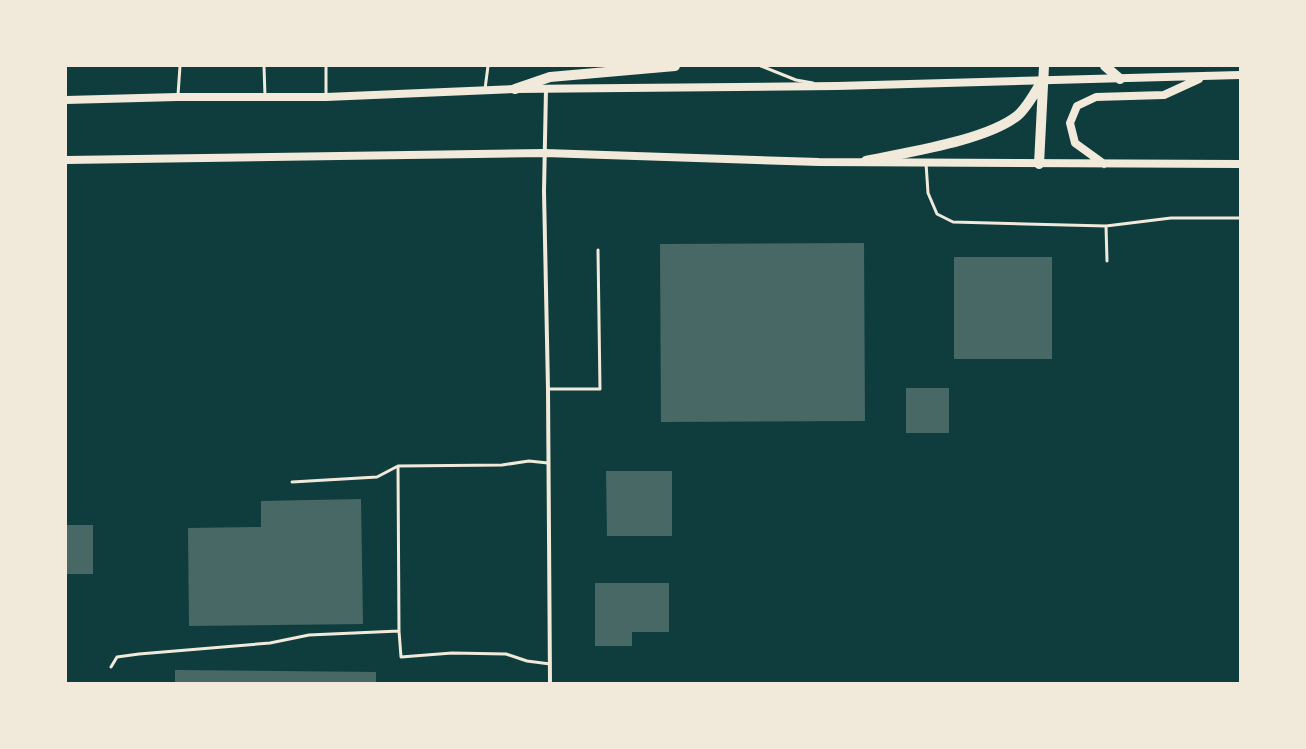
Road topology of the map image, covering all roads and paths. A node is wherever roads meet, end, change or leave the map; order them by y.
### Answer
1 (180, 66) edge
2 (264, 66) edge
3 (326, 66) edge
4 (488, 66) edge
5 (676, 66) edge
6 (761, 66) edge
7 (1044, 66) edge
8 (1105, 66) edge
9 (1240, 75) edge
10 (1203, 76) junction
11 (1120, 79) junction
12 (1042, 82) junction
13 (837, 86) junction
14 (515, 89) junction
15 (546, 89) junction
16 (484, 90) junction
17 (178, 97) junction
18 (265, 98) junction
19 (326, 98) junction
20 (66, 100) edge
21 (545, 153) junction
22 (66, 160) edge
23 (866, 161) junction
24 (925, 162) junction
25 (1039, 164) junction
26 (1104, 164) junction
27 (1240, 164) edge
28 (1240, 218) edge
29 (1106, 226) junction
30 (598, 250) dead end
31 (1107, 261) dead end
32 (548, 389) junction
33 (548, 464) junction
34 (398, 466) junction
35 (292, 482) dead end
36 (399, 631) junction
37 (550, 664) junction
38 (112, 667) dead end
39 (550, 683) edge

1 - 17 lane
2 - 18 lane
3 - 19 lane
4 - 16 lane
5 - 14 main road
6 - 13 lane
7 - 12 main road
8 - 11 main road
9 - 10 main road
10 - 11 main road
10 - 26 main road
11 - 12 main road
12 - 13 main road
12 - 23 main road
12 - 25 main road
13 - 15 main road
14 - 15 main road
14 - 16 main road
15 - 21 street
16 - 19 main road
17 - 18 main road
17 - 20 main road
18 - 19 main road
21 - 22 main road
21 - 23 main road
21 - 32 street
23 - 24 main road
24 - 25 main road
24 - 29 lane
25 - 26 main road
26 - 27 main road
28 - 29 lane
29 - 31 lane
30 - 32 lane
32 - 33 street
33 - 34 lane
33 - 37 street
34 - 35 lane
34 - 36 lane
36 - 37 lane
36 - 38 lane
37 - 39 street

